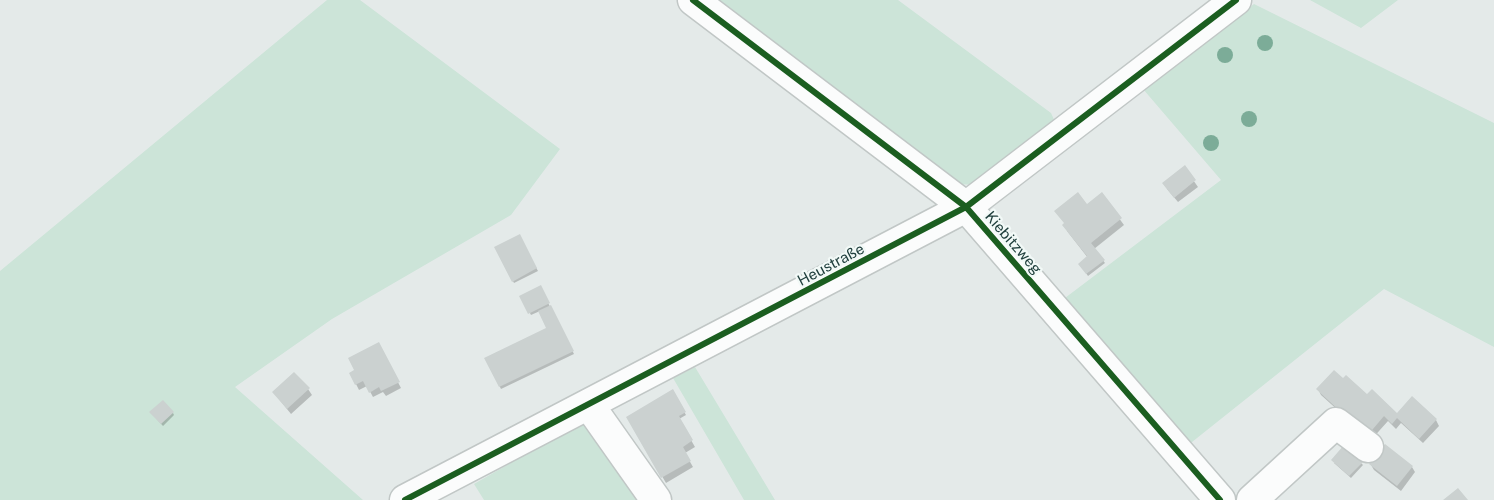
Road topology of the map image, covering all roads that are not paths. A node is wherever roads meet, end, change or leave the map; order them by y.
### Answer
1 (693, 0) edge
2 (1236, 0) edge
3 (966, 207) junction
4 (589, 405) junction
5 (1368, 447) dead end
6 (405, 500) edge
7 (656, 500) edge
8 (1220, 500) edge
9 (1252, 500) edge

1 - 3 street, Kiebitzweg
2 - 3 street, Heustraße
3 - 4 street, Heustraße
3 - 8 street, Kiebitzweg
4 - 6 street, Heustraße
4 - 7 street
5 - 9 street

